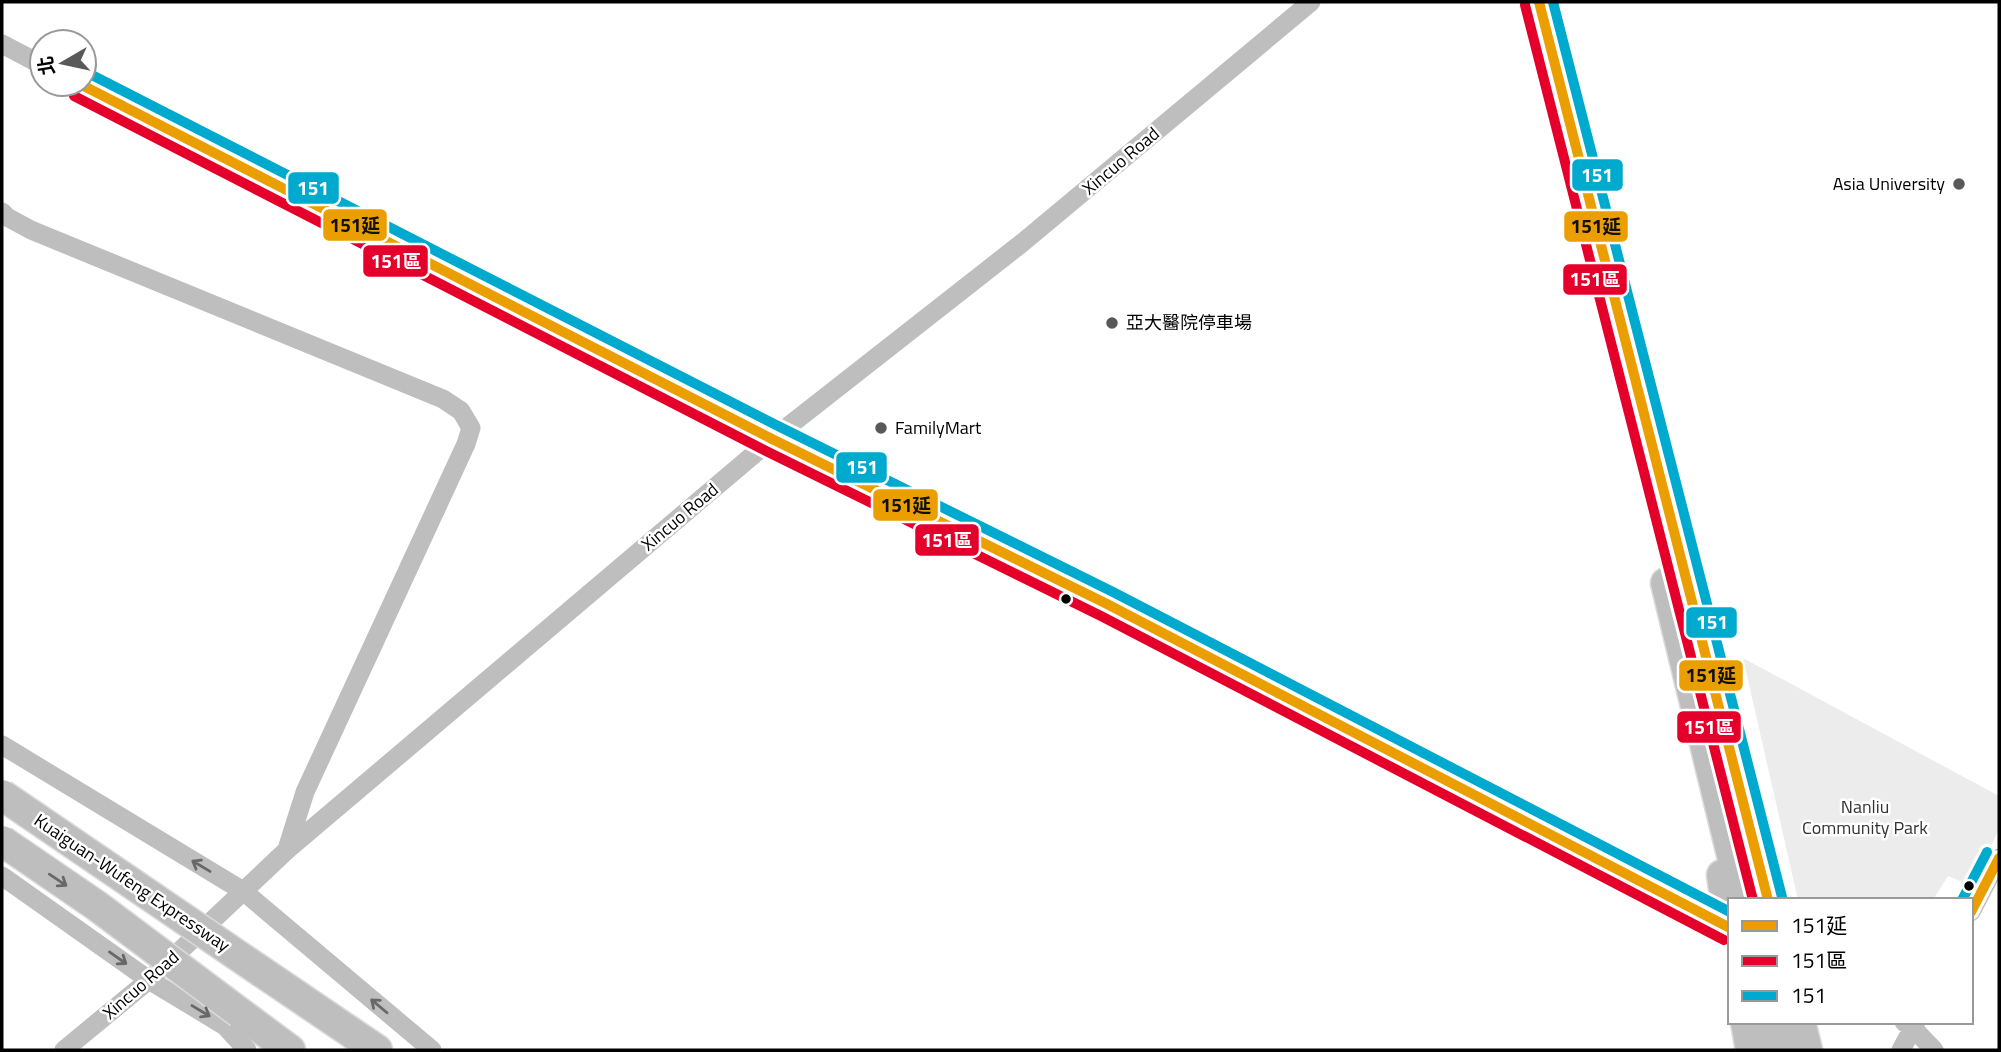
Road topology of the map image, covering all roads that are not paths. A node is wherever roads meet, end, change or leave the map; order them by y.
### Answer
1 (1311, 2) edge
2 (1521, 2) edge
3 (1539, 2) edge
4 (2, 44) edge
5 (28, 58) edge
6 (98, 93) edge
7 (2, 212) edge
8 (772, 439) junction
9 (2, 745) edge
10 (2, 795) edge
11 (1728, 833) junction
12 (2, 841) edge
13 (287, 850) junction
14 (1999, 858) edge
15 (2, 876) edge
16 (243, 891) junction
17 (1743, 898) edge
18 (1768, 898) edge
19 (1973, 908) edge
20 (1728, 917) edge
21 (1728, 927) edge
22 (262, 972) junction
23 (149, 980) junction
24 (240, 1013) junction
25 (1746, 1024) edge
26 (1770, 1024) edge
27 (1800, 1024) edge
28 (1911, 1024) edge
29 (64, 1050) edge
30 (247, 1050) edge
31 (268, 1050) edge
32 (290, 1050) edge
33 (366, 1050) edge
34 (377, 1050) edge
35 (432, 1050) edge
36 (1751, 1050) edge
37 (1776, 1050) edge
38 (1807, 1050) edge
39 (1901, 1050) edge
40 (1934, 1050) edge

1 - 8 street, Xincuo Road
2 - 11 highway
3 - 18 highway
4 - 5 street
6 - 8 street
7 - 13 street
8 - 13 street, Xincuo Road
8 - 21 street
16 -> 9 street
10 - 22 highway, Kuaiguan-Wufeng Expressway, bridge
11 - 17 highway
11 - 20 highway
12 -> 24 highway, bridge
13 - 16 street, Xincuo Road
14 - 19 street
15 -> 23 street
16 - 23 street, Xincuo Road
35 -> 16 street
22 - 33 highway
22 - 34 highway
23 - 29 street, Xincuo Road
23 -> 30 street
24 - 31 highway
24 - 32 highway
25 - 36 highway
26 - 37 highway
27 - 38 highway
28 - 39 street
28 - 40 street

